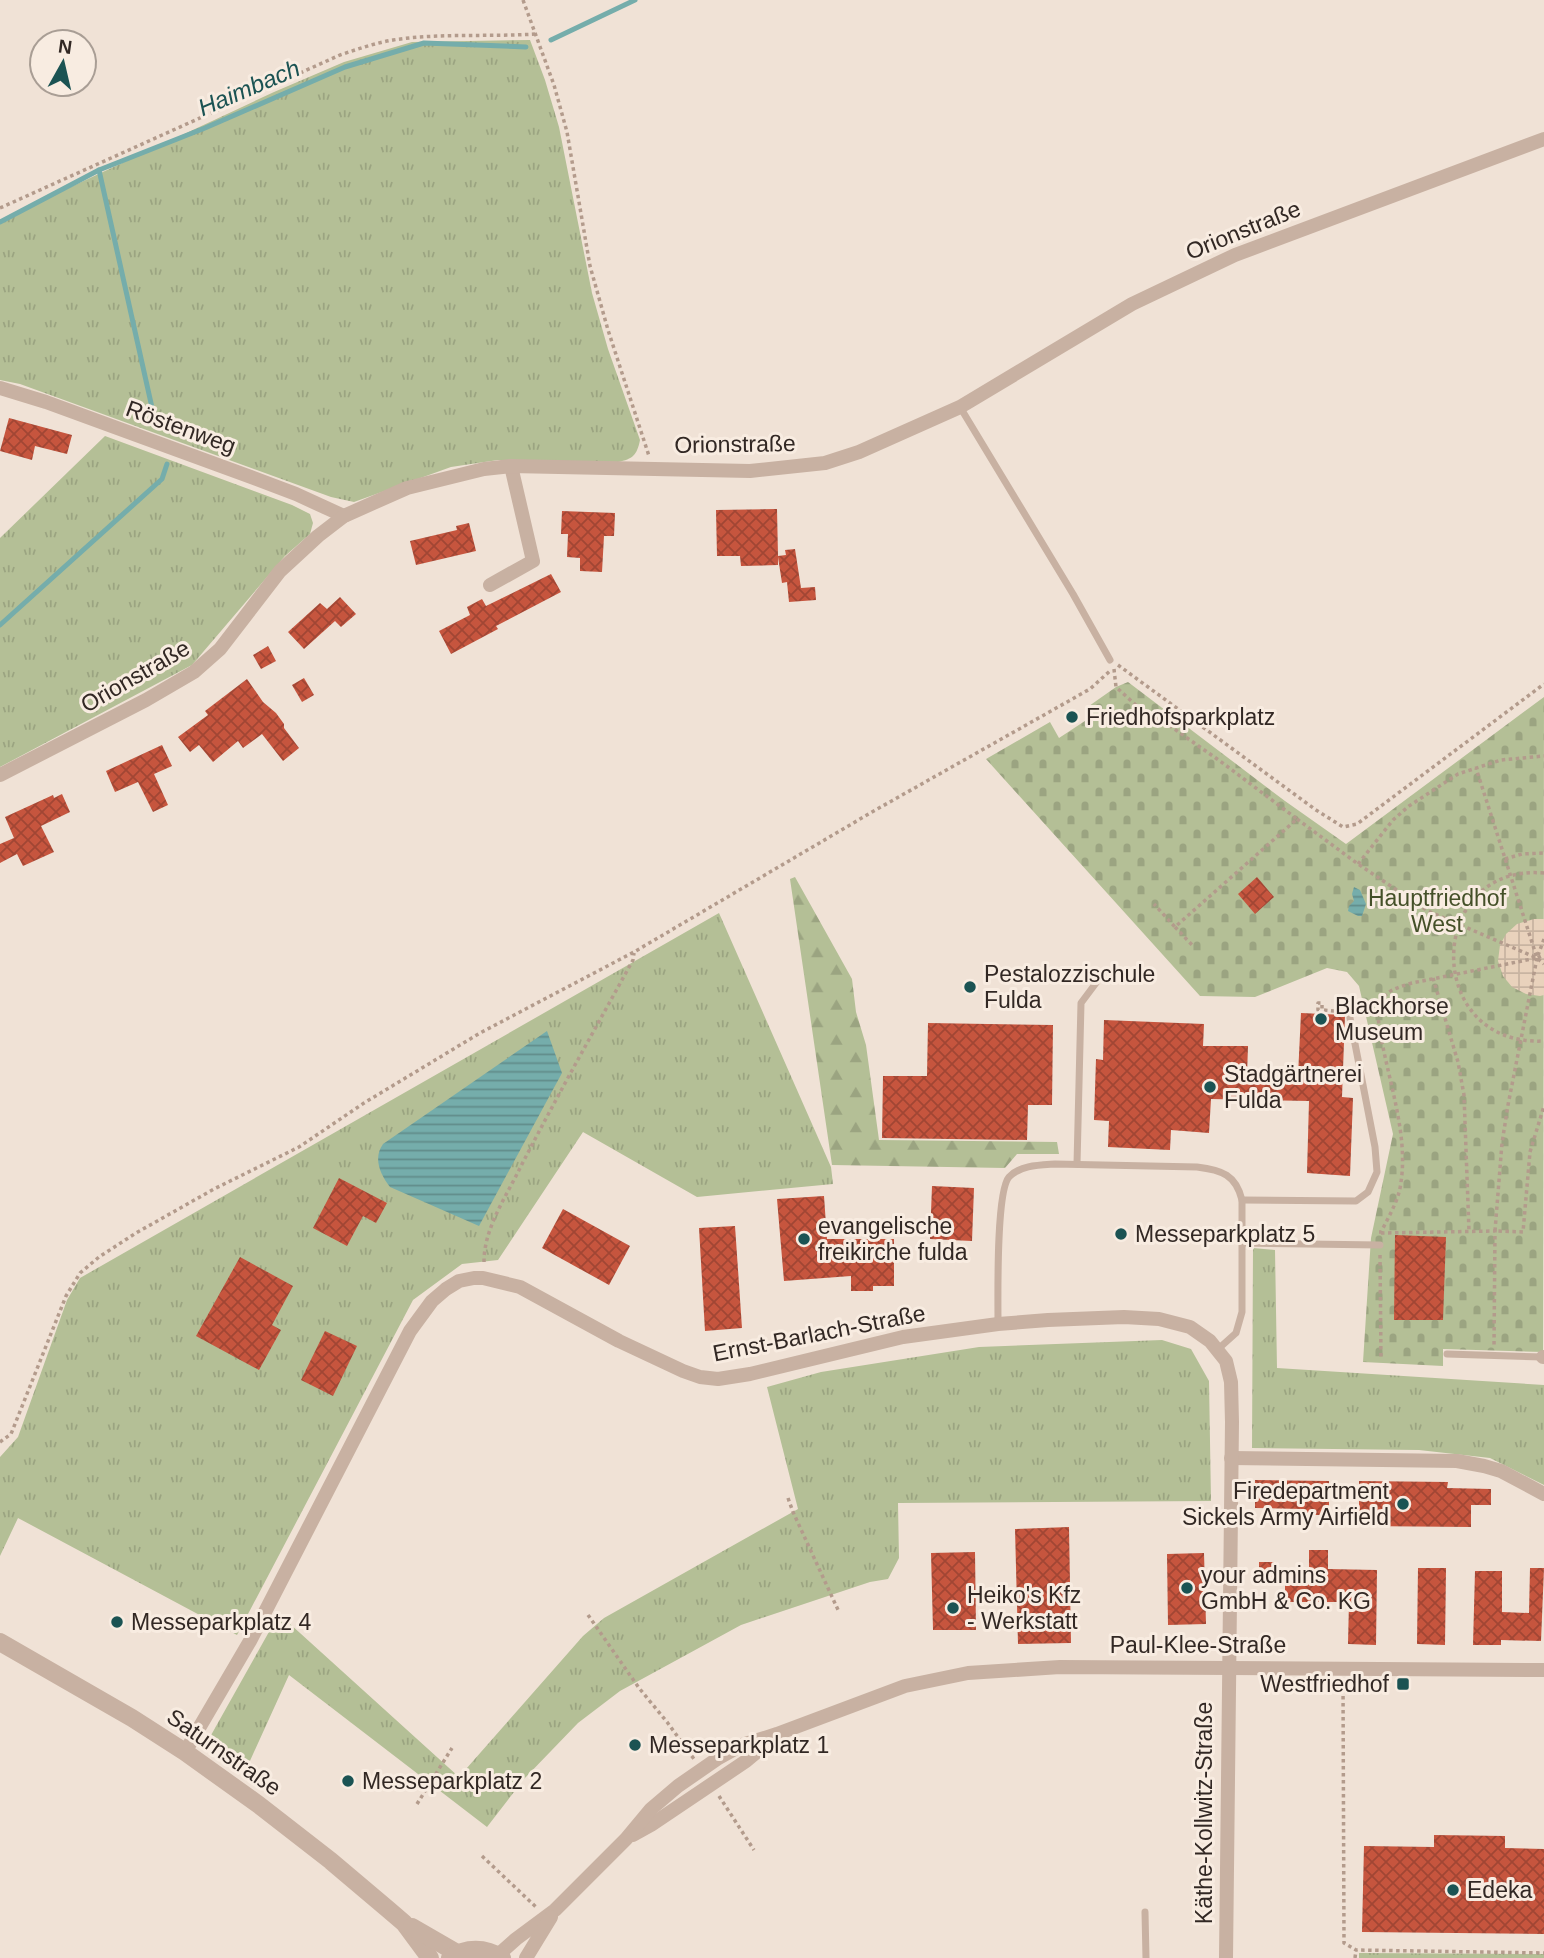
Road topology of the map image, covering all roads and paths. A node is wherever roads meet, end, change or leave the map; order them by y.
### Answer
1 (523, 0) edge
2 (536, 34) junction
3 (1544, 139) edge
4 (0, 208) edge
5 (0, 388) edge
6 (960, 407) junction
7 (512, 466) junction
8 (651, 468) junction
9 (344, 516) junction
10 (490, 584) dead end
11 (1112, 664) junction
12 (1544, 684) edge
13 (1544, 757) edge
14 (1476, 768) junction
15 (0, 775) edge
16 (1297, 819) junction
17 (1544, 853) edge
18 (1505, 859) junction
19 (1357, 864) junction
20 (1544, 873) edge
21 (1511, 876) junction
22 (1154, 904) dead end
23 (1459, 924) junction
24 (1175, 927) junction
25 (1544, 939) edge
26 (1194, 947) dead end
27 (634, 952) junction
28 (1544, 955) edge
29 (1536, 958) junction
30 (1544, 964) edge
31 (1105, 971) dead end
32 (1454, 973) junction
33 (1433, 978) junction
34 (1350, 1018) dead end
35 (1520, 1040) junction
36 (1544, 1041) edge
37 (1544, 1107) edge
38 (1077, 1164) junction
39 (1242, 1200) junction
40 (1469, 1231) junction
41 (1495, 1231) junction
42 (1381, 1232) junction
43 (1242, 1243) junction
44 (1380, 1245) junction
45 (483, 1278) junction
46 (998, 1324) junction
47 (1217, 1350) junction
48 (1447, 1353) dead end
49 (1494, 1355) junction
50 (1544, 1357) edge
51 (1381, 1360) dead end
52 (0, 1442) edge
53 (1231, 1458) junction
54 (1544, 1494) edge
55 (788, 1498) dead end
56 (839, 1612) dead end
57 (588, 1615) dead end
58 (0, 1642) edge
59 (1228, 1668) junction
60 (1544, 1670) edge
61 (1343, 1681) dead end
62 (452, 1748) dead end
63 (185, 1752) junction
64 (697, 1764) dead end
65 (715, 1790) dead end
66 (417, 1804) dead end
67 (754, 1850) dead end
68 (482, 1856) dead end
69 (536, 1907) dead end
70 (555, 1910) junction
71 (1144, 1912) dead end
72 (404, 1923) junction
73 (1356, 1950) junction
74 (1481, 1952) junction
75 (1544, 1954) edge
76 (454, 1956) edge
77 (500, 1957) edge
78 (430, 1958) edge
79 (526, 1958) edge
80 (1146, 1958) edge
81 (1226, 1958) edge
82 (1355, 1958) edge
83 (1480, 1958) edge

1 - 2 path
2 - 4 path
2 - 8 path
3 - 6 street, Orionstraße
5 - 9 street, Röstenweg
6 - 8 street, Orionstraße
6 - 11 lane
7 - 8 street, Orionstraße
7 - 9 street, Orionstraße
7 - 10 street
9 - 15 street, Orionstraße
11 - 12 path
11 - 16 path
11 - 27 path
13 - 14 path
14 - 18 path
14 - 19 path
16 - 19 path
16 - 24 path
17 - 18 path
18 - 21 path
19 - 23 path
20 - 21 path
21 - 23 path
21 - 29 path
22 - 24 path
23 - 29 path
23 - 32 path
24 - 26 path
25 - 29 path
27 - 45 path
27 - 52 path
28 - 29 path
29 - 30 path
29 - 32 path
29 - 35 path
31 - 38 lane
32 - 33 path
32 - 35 path
33 - 40 path
33 - 42 path
34 - 39 lane
35 - 36 path
35 - 41 path
37 - 41 path
38 - 39 lane
38 - 46 lane
39 - 43 lane
40 - 41 path
40 - 42 path
41 - 49 path
42 - 44 path
43 - 44 lane
43 - 47 lane
44 - 51 path
45 - 46 street, Ernst-Barlach-Straße
45 - 63 street, Ernst-Barlach-Straße
46 - 47 street, Ernst-Barlach-Straße
47 - 53 street, Ernst-Barlach-Straße
48 - 49 lane
49 - 50 lane
53 - 54 street
53 - 59 street, Ernst-Barlach-Straße
55 - 56 path
57 - 64 path
58 - 63 street, Saturnstraße
59 - 60 street, Paul-Klee-Straße
59 - 70 street, Paul-Klee-Straße
59 - 81 street, Käthe-Kollwitz-Straße
61 - 73 path
62 - 66 path
63 - 72 street, Saturnstraße
65 - 67 path
68 - 69 path
70 - 77 street, Paul-Klee-Straße
70 - 79 street, Paul-Klee-Straße
71 - 80 lane
72 - 76 street, Saturnstraße
72 - 78 street, Saturnstraße
73 - 74 path
73 - 82 path
74 - 75 path
74 - 83 path
76 - 77 street

